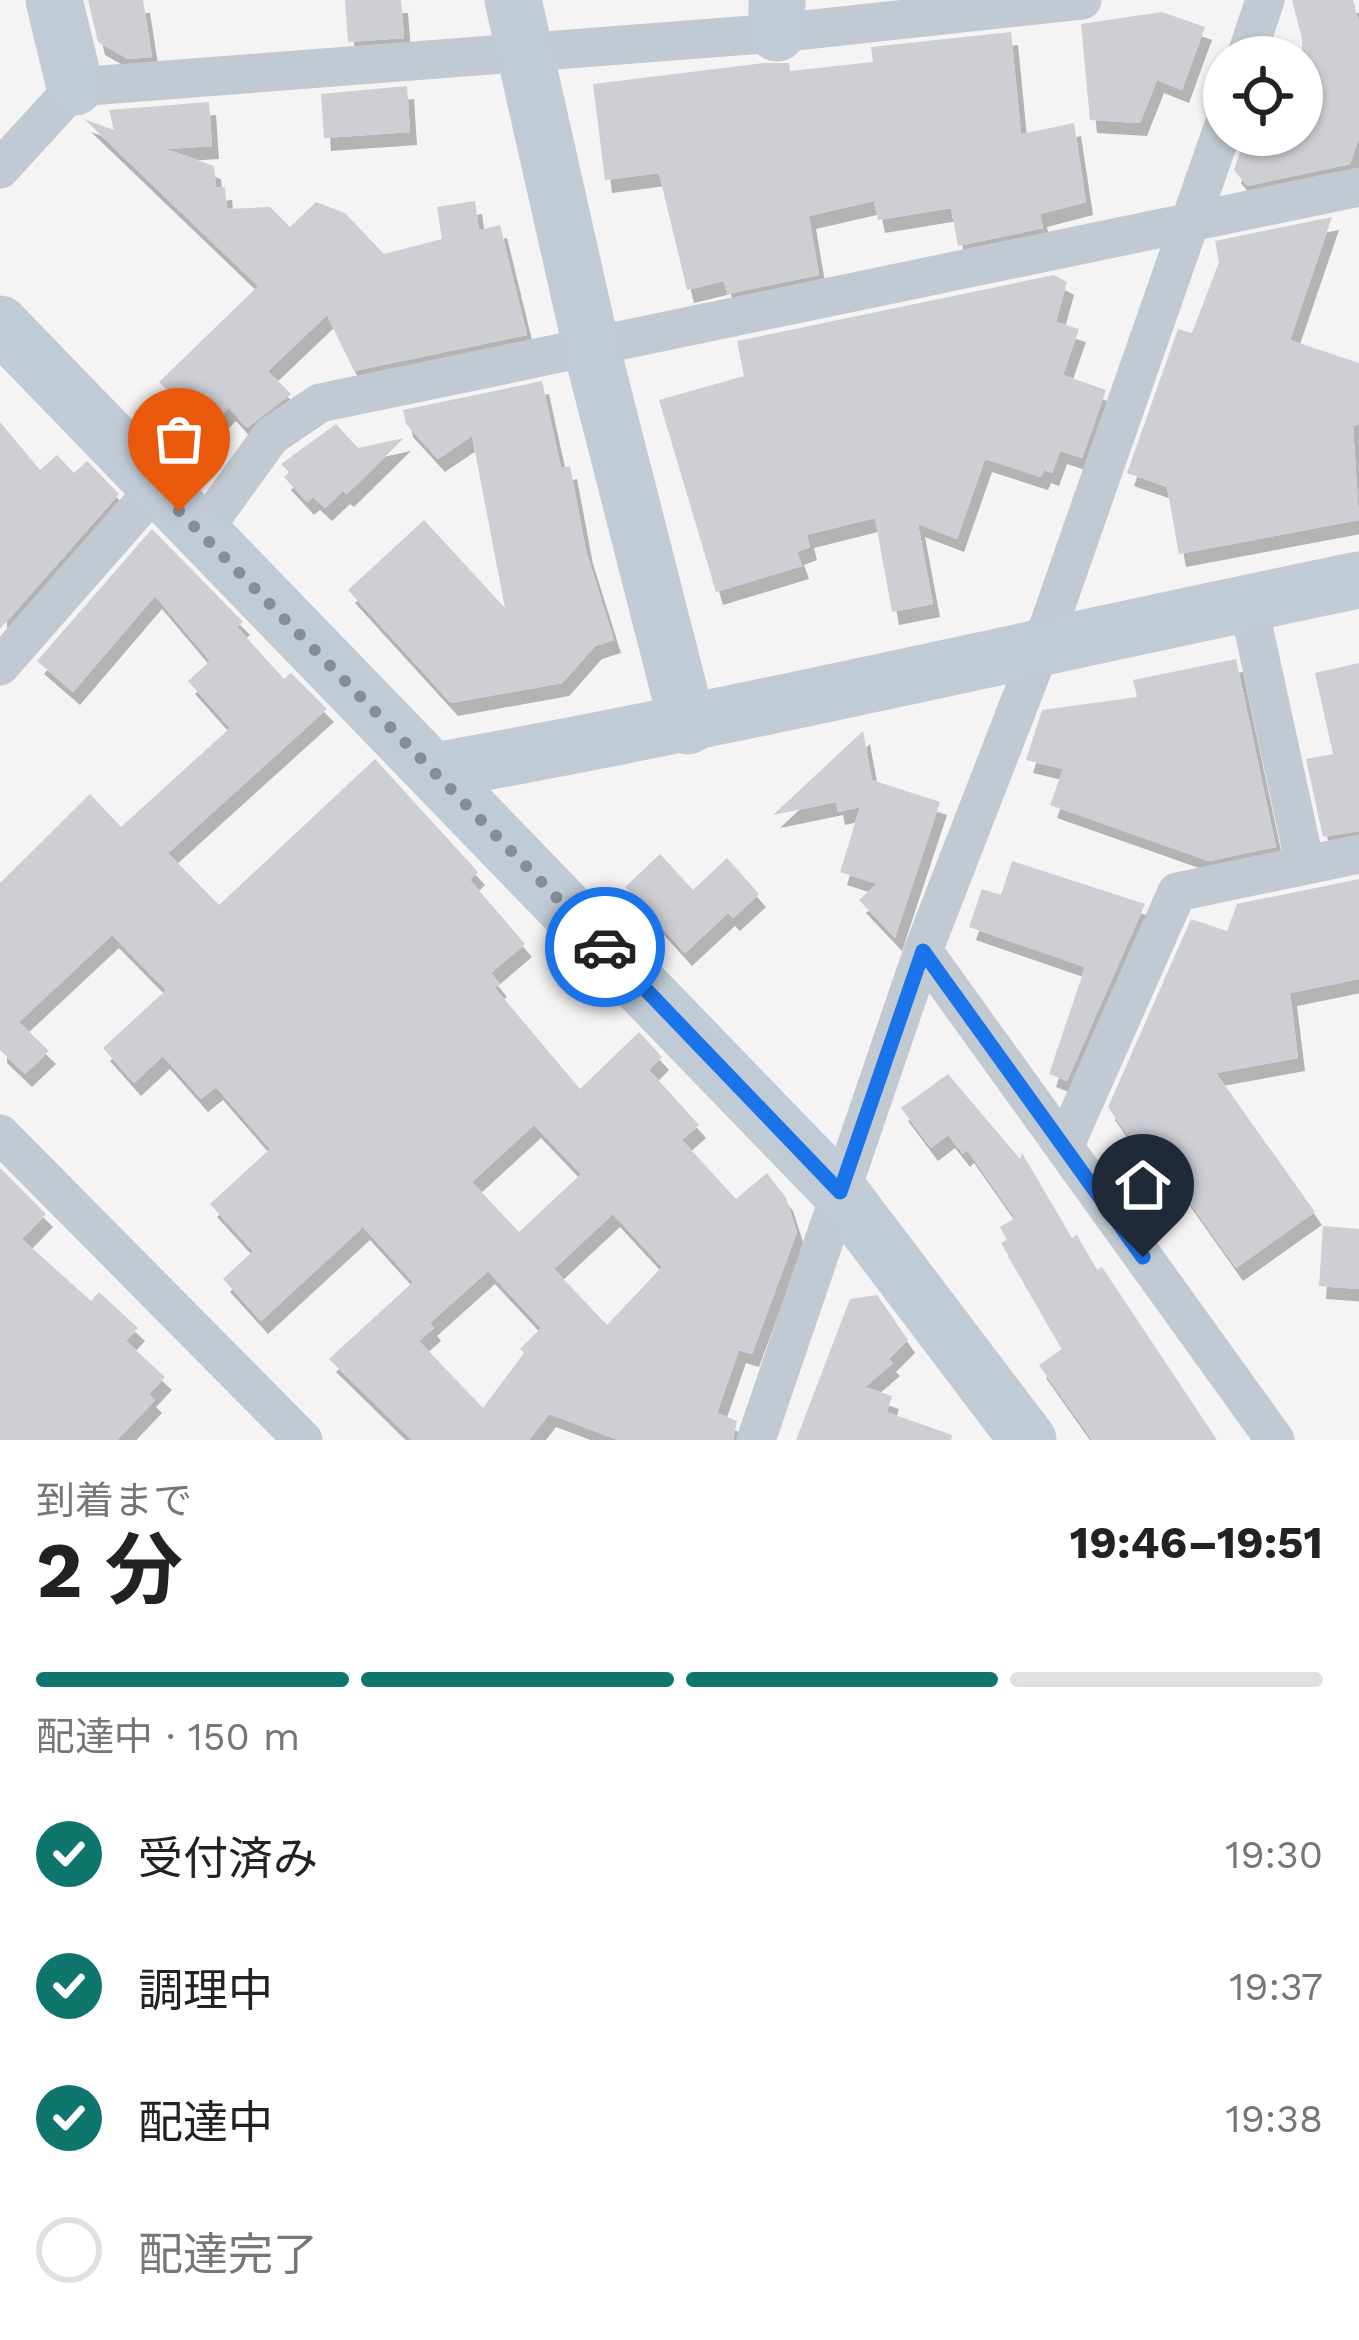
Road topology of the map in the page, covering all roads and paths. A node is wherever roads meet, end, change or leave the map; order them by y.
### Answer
1 (54, 0) edge
2 (1082, 0) edge
3 (1265, 0) edge
4 (777, 16) edge
5 (520, 25) edge
6 (1253, 36) edge
7 (75, 87) junction
8 (1214, 156) edge
9 (0, 169) edge
10 (1359, 187) edge
11 (1194, 219) junction
12 (0, 324) edge
13 (591, 346) junction
14 (156, 488) junction
15 (201, 533) junction
16 (1359, 580) edge
17 (1248, 603) junction
18 (1042, 645) junction
19 (0, 666) edge
20 (688, 726) junction
21 (435, 771) junction
22 (1359, 854) edge
23 (1305, 866) junction
24 (923, 951) junction
25 (0, 1134) edge
26 (1064, 1147) junction
27 (840, 1192) junction
28 (303, 1440) edge
29 (756, 1440) edge
30 (1028, 1440) edge
31 (1275, 1440) edge

1 - 7 street
2 - 4 street
3 - 6 street
4 - 5 street
5 - 7 street
5 - 13 street
7 - 9 street
8 - 11 street
10 - 11 street
11 - 13 street
11 - 18 street
12 - 14 street
13 - 15 street
13 - 20 street
14 - 15 street
14 - 19 street
15 - 21 street
16 - 17 street
17 - 18 street
17 - 23 street
18 - 20 street
18 - 24 street
20 - 21 street
21 - 27 street
22 - 23 street
23 - 26 street
24 - 26 street
24 - 27 street
25 - 28 street
26 - 31 street
27 - 29 street
27 - 30 street

